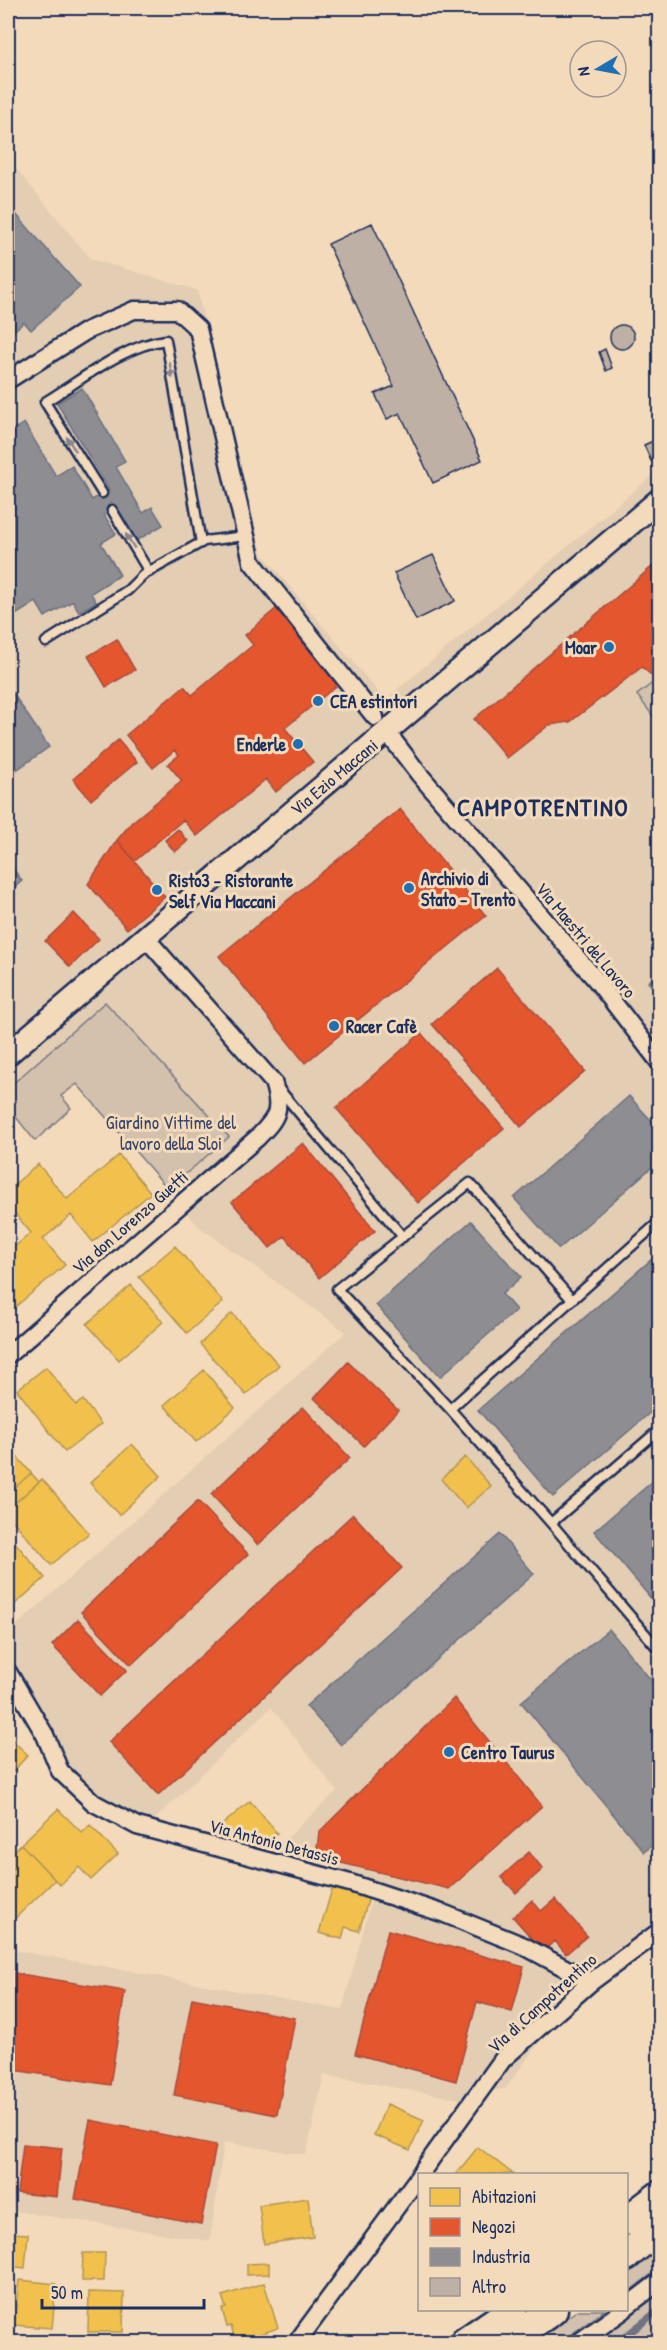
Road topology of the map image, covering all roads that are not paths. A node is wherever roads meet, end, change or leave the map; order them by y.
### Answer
1 (8, 380) edge
2 (102, 493) dead end
3 (660, 499) edge
4 (112, 510) dead end
5 (246, 536) junction
6 (201, 543) junction
7 (149, 572) junction
8 (46, 642) dead end
9 (381, 725) junction
10 (145, 937) junction
11 (8, 1054) edge
12 (660, 1063) edge
13 (273, 1082) junction
14 (660, 1221) edge
15 (403, 1237) junction
16 (572, 1300) junction
17 (8, 1355) edge
18 (450, 1409) junction
19 (660, 1429) edge
20 (551, 1523) junction
21 (660, 1651) edge
22 (8, 1672) edge
23 (660, 1931) edge
24 (591, 1982) junction
25 (421, 2173) edge
26 (418, 2178) edge
27 (660, 2195) edge
28 (628, 2220) edge
29 (660, 2227) edge
30 (628, 2255) edge
31 (660, 2281) edge
32 (628, 2306) edge
33 (511, 2311) edge
34 (552, 2311) edge
35 (621, 2311) edge
36 (297, 2343) edge
37 (465, 2343) edge
38 (506, 2343) edge
39 (579, 2343) edge

1 - 5 street, Via Ezio Maccani
2 -> 6 lane
3 - 9 street, Via Ezio Maccani
7 -> 4 lane
5 - 6 lane
5 - 9 street, Via Ezio Maccani
6 - 7 lane
7 - 8 lane
9 - 10 street, Via Ezio Maccani
9 - 12 street, Via Maestri del Lavoro
10 - 11 street, Via Ezio Maccani
10 - 13 street
13 - 15 lane
13 - 17 street, Via don Lorenzo Guetti
14 - 16 lane
15 - 16 lane
15 - 18 lane
16 - 18 lane
18 - 20 lane
19 - 20 lane
20 - 21 lane
22 - 24 street, Via Antonio Detassis
23 - 24 street, Via di Campotrentino
24 - 25 street, Via di Campotrentino
26 - 36 street, Via di Campotrentino
27 - 28 highway
29 - 30 highway
31 - 32 street
33 - 37 highway
34 - 38 highway
35 - 39 street

